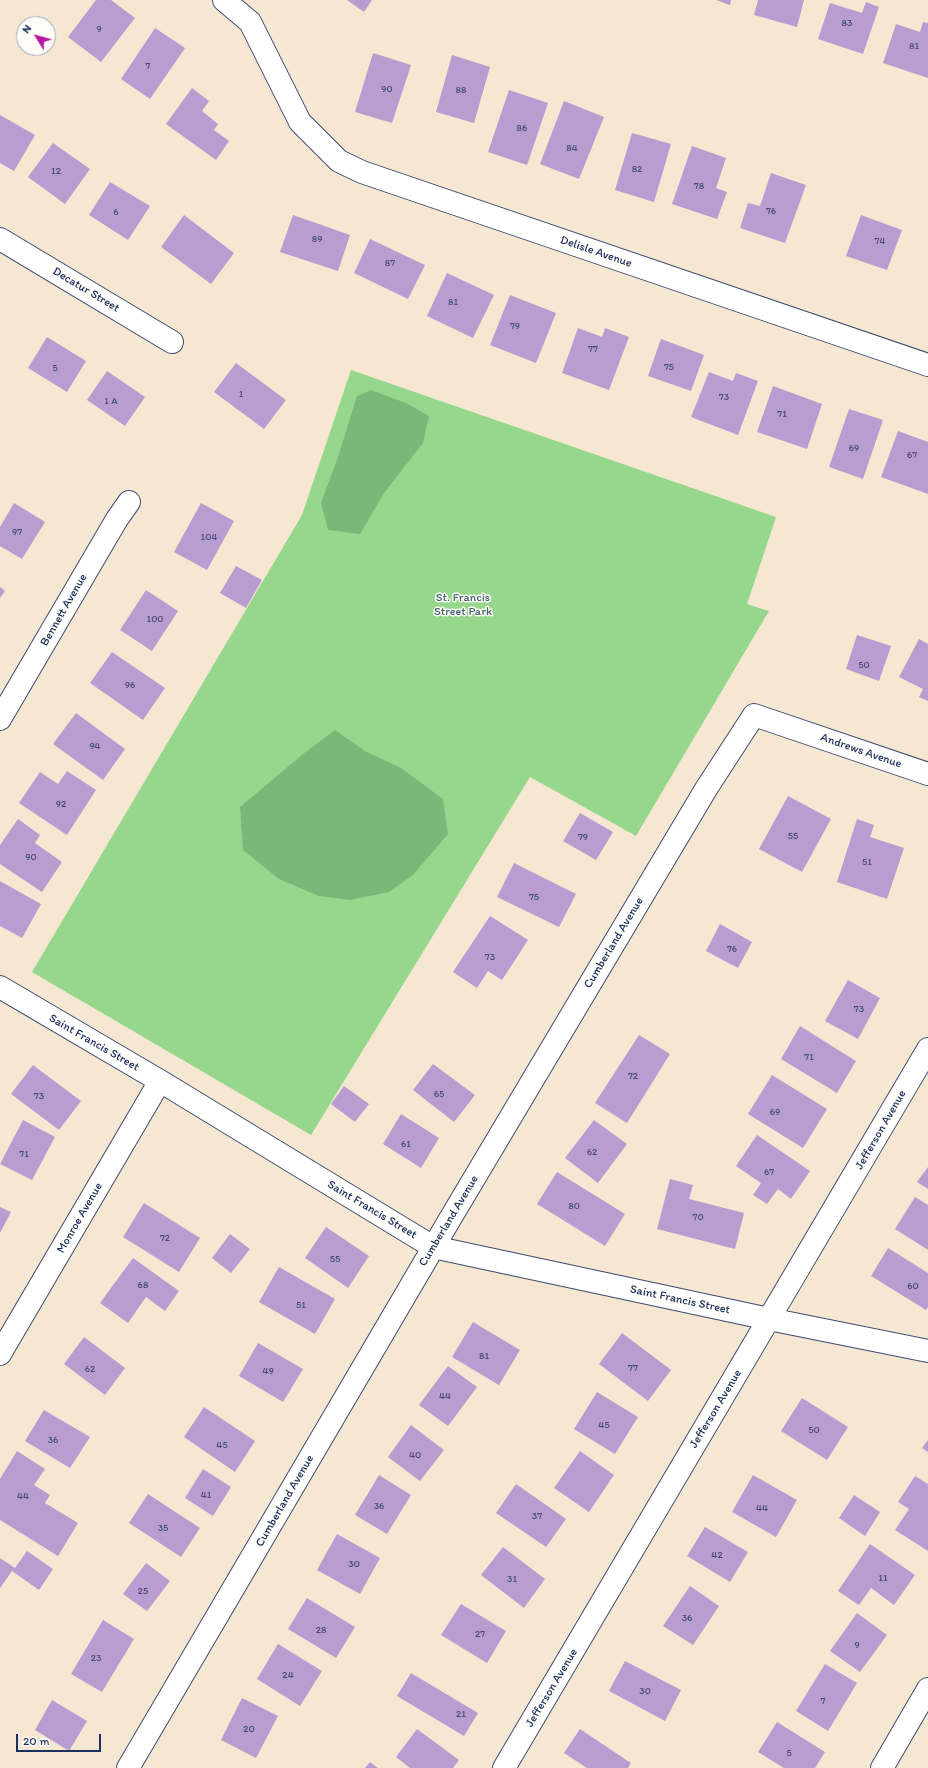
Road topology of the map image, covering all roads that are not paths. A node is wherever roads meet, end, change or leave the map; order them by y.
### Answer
1 (224, 0) edge
2 (0, 239) edge
3 (172, 342) dead end
4 (928, 365) edge
5 (129, 502) dead end
6 (0, 719) edge
7 (794, 728) joint
8 (928, 774) edge
9 (0, 987) edge
10 (928, 1049) edge
11 (160, 1081) junction
12 (433, 1247) junction
13 (769, 1319) junction
14 (928, 1351) edge
15 (0, 1354) edge
16 (928, 1689) edge
17 (128, 1768) edge
18 (504, 1768) edge
19 (882, 1768) edge

1 - 4 street, Delisle Avenue
2 - 3 street, Decatur Street
5 - 6 street, Bennett Avenue
7 - 8 street, Andrews Avenue
7 - 12 street, Cumberland Avenue
9 - 11 street, Saint Francis Street
10 - 13 street, Jefferson Avenue
11 - 12 street, Saint Francis Street
11 - 15 street, Monroe Avenue
12 - 13 street, Saint Francis Street
12 - 17 street, Cumberland Avenue
13 - 14 street, Saint Francis Street
13 - 18 street, Jefferson Avenue
16 - 19 street

